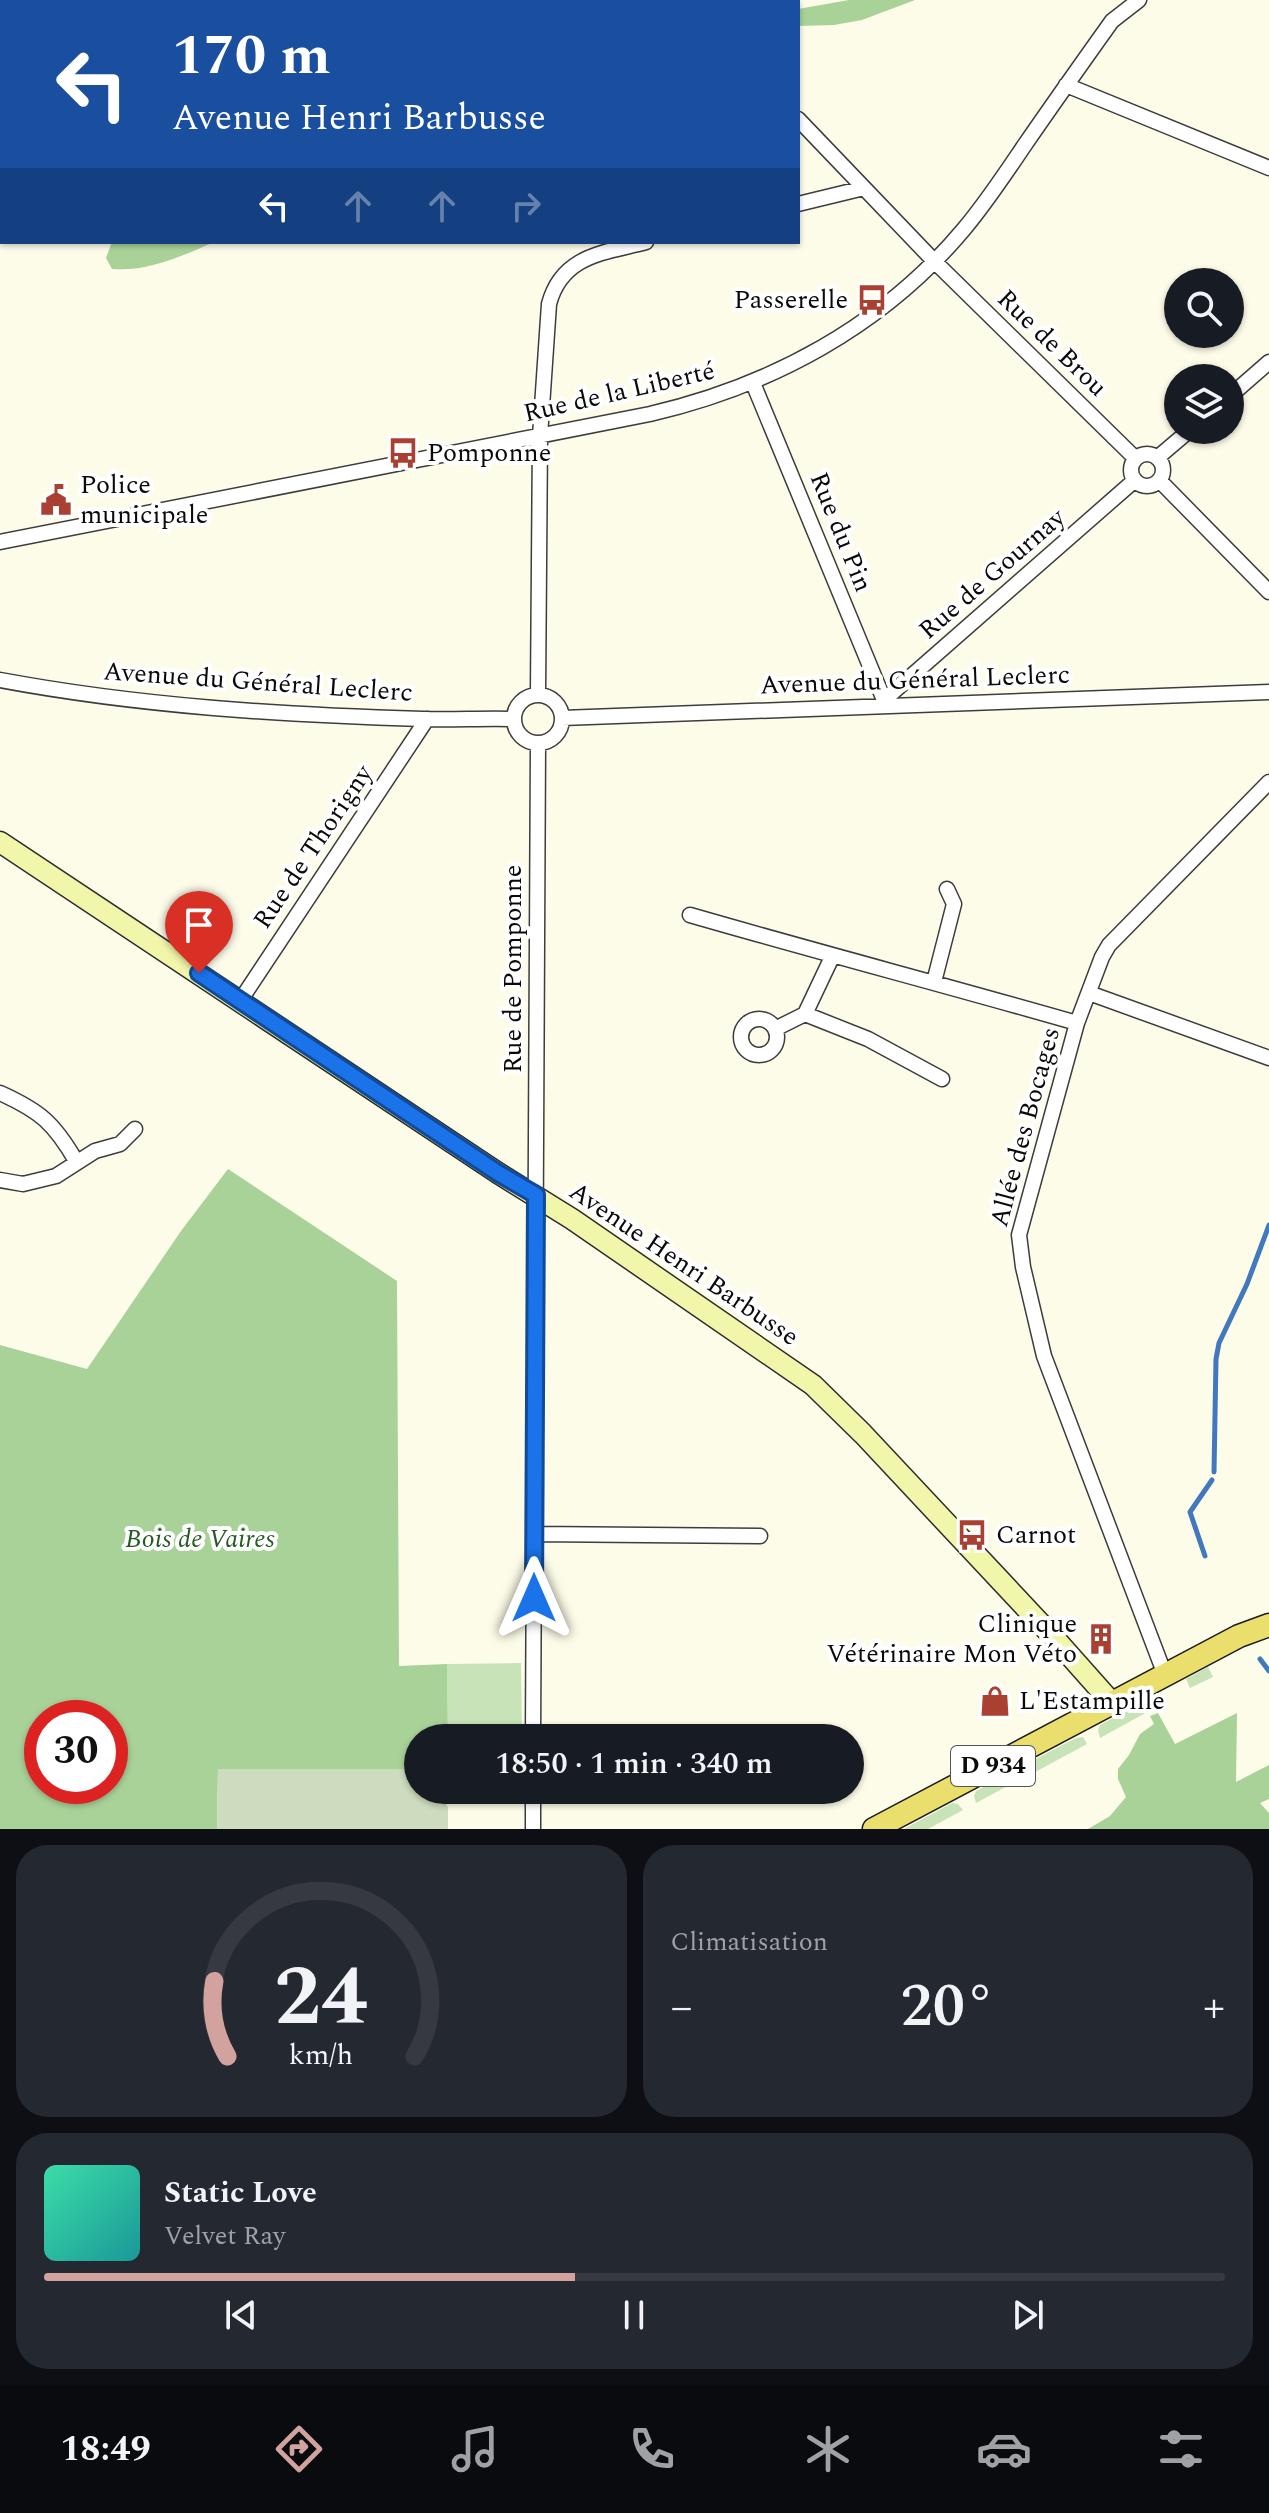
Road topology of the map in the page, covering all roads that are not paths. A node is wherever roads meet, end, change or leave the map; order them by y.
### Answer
1 (1139, 0) edge
2 (1066, 85) junction
3 (800, 121) edge
4 (1269, 168) edge
5 (864, 188) junction
6 (800, 204) edge
7 (639, 244) edge
8 (934, 261) junction
9 (1269, 362) edge
10 (753, 383) junction
11 (1244, 384) edge
12 (540, 436) junction
13 (1174, 444) edge
14 (1135, 458) junction
15 (1157, 458) junction
16 (1135, 480) junction
17 (1159, 480) junction
18 (0, 542) edge
19 (1269, 592) edge
20 (0, 680) edge
21 (1269, 692) edge
22 (538, 694) junction
23 (884, 703) junction
24 (562, 718) junction
25 (427, 719) junction
26 (514, 719) junction
27 (538, 743) junction
28 (1269, 782) edge
29 (0, 842) edge
30 (947, 889) dead end
31 (690, 915) dead end
32 (832, 957) junction
33 (934, 982) junction
34 (1089, 993) junction
35 (240, 1001) junction
36 (805, 1014) junction
37 (1077, 1023) junction
38 (775, 1029) dead end
39 (1269, 1058) edge
40 (942, 1079) dead end
41 (0, 1093) edge
42 (135, 1129) dead end
43 (76, 1161) junction
44 (0, 1180) edge
45 (536, 1195) junction
46 (534, 1534) junction
47 (760, 1536) dead end
48 (1269, 1612) edge
49 (1269, 1625) edge
50 (1239, 1636) junction
51 (1165, 1675) junction
52 (1112, 1703) junction
53 (533, 1724) edge
54 (533, 1804) edge
55 (533, 1829) edge
56 (874, 1829) edge

1 - 2 street, Rue de la Liberté
2 - 4 street
2 - 8 street, Rue de la Liberté
3 - 5 street, Rue de Brou
5 - 6 street
5 - 8 street, Rue de Brou
7 - 12 street
8 - 10 street, Rue de la Liberté
8 - 14 street, Rue de Brou
9 - 11 street
10 - 12 street, Rue de la Liberté
10 - 23 street, Rue du Pin
12 - 18 street, Rue de la Liberté
12 - 22 street
13 - 15 street
14 - 15 street
14 - 16 street
15 - 17 street
16 - 17 street
16 - 23 street, Rue de Gournay
17 - 19 street
20 - 25 street, Avenue du Général Leclerc
21 - 23 street, Avenue du Général Leclerc
22 - 24 street
22 - 26 street
23 - 24 street, Avenue du Général Leclerc
24 - 27 street
25 - 26 street, Avenue du Général Leclerc
25 - 35 street, Rue de Thorigny
26 - 27 street
27 - 45 street, Rue de Pomponne
28 - 34 street, Allée des Bocages
29 - 35 main road, Avenue Henri Barbusse
30 - 33 street
31 - 32 street
32 - 33 street
32 - 36 street
33 - 37 street
34 - 37 street, Allée des Bocages
34 - 39 street
35 - 45 main road, Avenue Henri Barbusse
36 - 38 street
36 - 40 street
37 - 51 street, Allée des Bocages
41 - 43 street
42 - 43 street
43 - 44 street
45 - 46 street, Rue de Pomponne
45 - 52 main road, Avenue Henri Barbusse
46 - 47 street
46 - 53 street, Rue de Pomponne
48 - 50 main road, D 934
49 - 50 main road, D 934
50 - 51 main road, D 934
51 - 52 main road, D 934
52 - 56 main road, D 934
54 - 55 street

